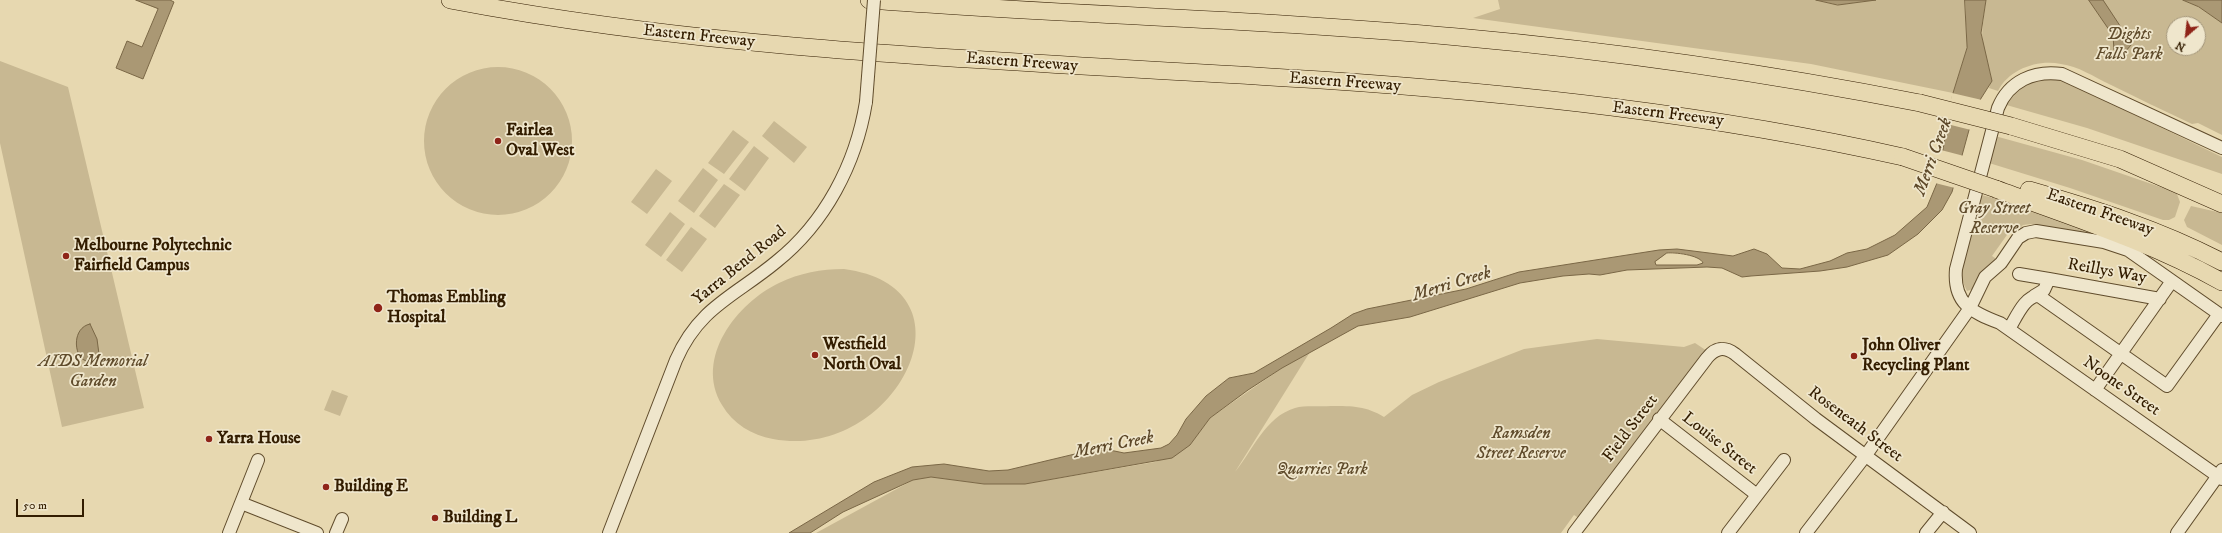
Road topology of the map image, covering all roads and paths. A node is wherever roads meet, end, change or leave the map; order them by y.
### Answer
1 (450, 0) edge
2 (869, 0) edge
3 (874, 0) edge
4 (2222, 148) edge
5 (2120, 159) junction
6 (1997, 185) junction
7 (2222, 193) edge
8 (2222, 204) edge
9 (2222, 262) edge
10 (2019, 274) dead end
11 (2049, 279) junction
12 (2172, 281) junction
13 (2222, 282) edge
14 (2034, 296) junction
15 (2160, 299) junction
16 (1972, 305) junction
17 (2220, 315) edge
18 (2004, 326) junction
19 (1719, 349) joint
20 (2122, 353) junction
21 (2095, 390) junction
22 (1659, 419) junction
23 (1866, 455) junction
24 (258, 460) dead end
25 (1784, 460) dead end
26 (2220, 475) edge
27 (1757, 495) junction
28 (241, 503) junction
29 (1943, 512) junction
30 (342, 519) dead end
31 (1578, 531) edge
32 (229, 533) edge
33 (317, 533) edge
34 (336, 533) edge
35 (609, 533) edge
36 (1728, 533) edge
37 (1806, 533) edge
38 (1926, 533) edge
39 (1970, 533) edge
40 (2177, 533) edge

1 - 6 highway, Eastern Freeway, bridge
2 - 5 highway, bridge
3 - 35 street, Yarra Bend Road, bridge
4 - 16 street, Noone Street
5 - 7 highway
5 - 8 highway
6 - 9 highway, Eastern Freeway
6 - 13 highway
10 - 11 street
11 - 14 street, Reillys Way
11 - 15 street, Reillys Way
12 - 15 street
12 - 16 street
12 - 17 street
14 - 18 street, Reillys Way
14 - 20 street
15 - 20 street
16 - 18 street, Noone Street
16 - 23 street
17 - 20 street
18 - 21 street, Noone Street
19 - 22 street, Field Street
19 - 23 street, Roseneath Street
20 - 21 street
21 - 26 street, Noone Street
22 - 27 street, Louise Street
22 - 31 street, Field Street
23 - 29 street, Roseneath Street
23 - 37 street
24 - 28 street
25 - 27 street
26 - 40 street
27 - 36 street
28 - 32 street
28 - 33 street
29 - 38 street
29 - 39 street, Roseneath Street
30 - 34 street

